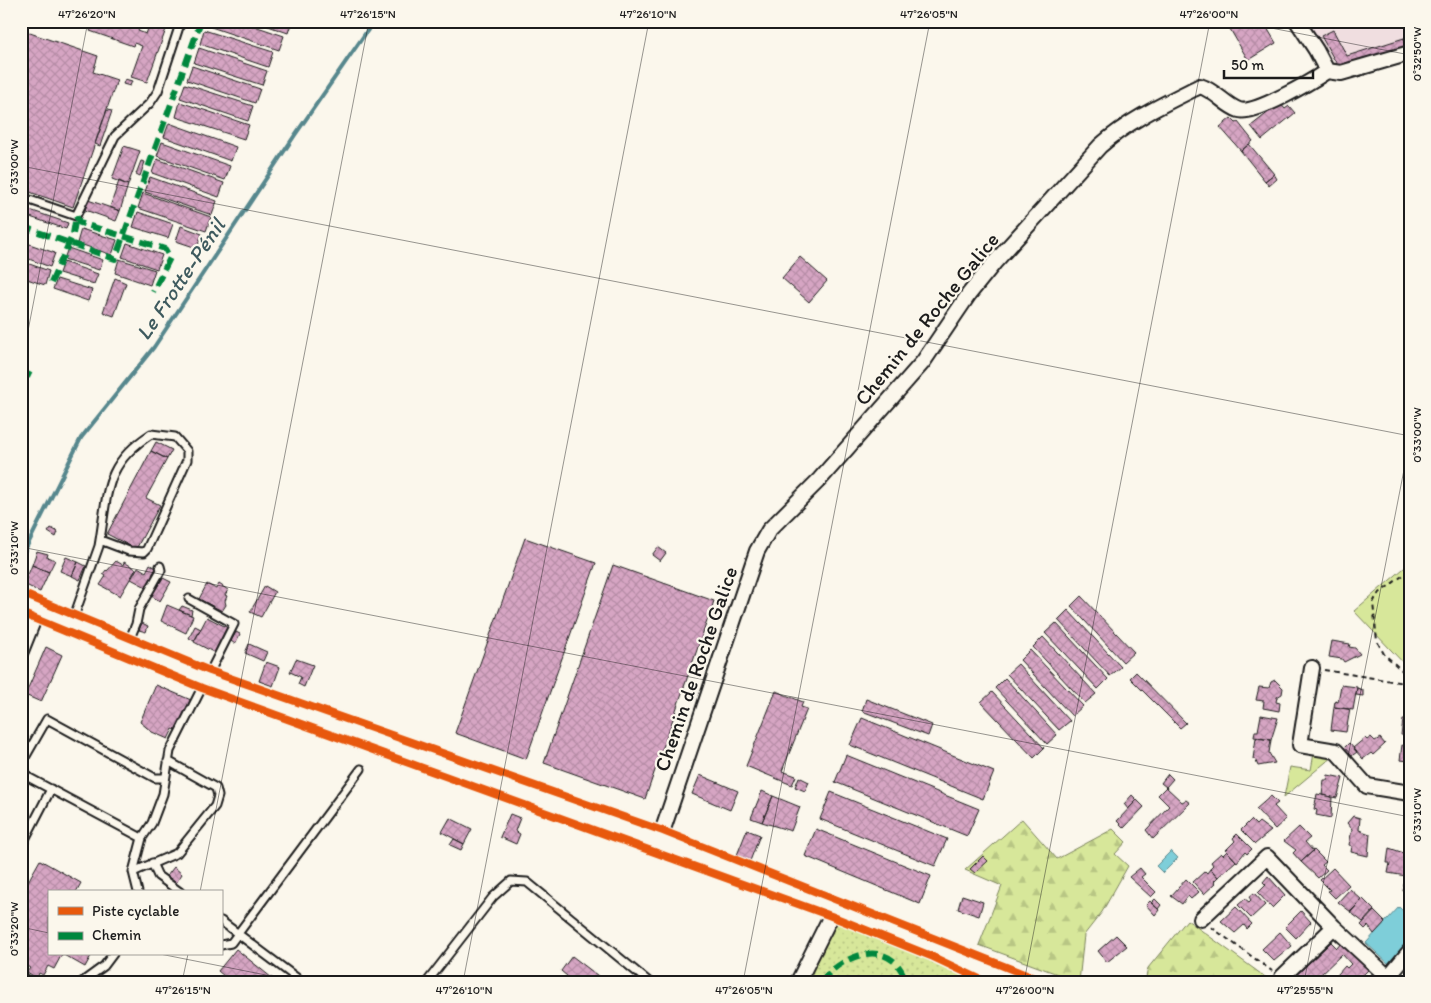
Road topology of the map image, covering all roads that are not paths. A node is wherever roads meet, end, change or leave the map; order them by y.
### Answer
1 (181, 21) edge
2 (1297, 21) edge
3 (1410, 53) edge
4 (1327, 71) junction
5 (21, 197) edge
6 (100, 540) junction
7 (160, 566) dead end
8 (189, 599) dead end
9 (29, 608) edge
10 (71, 625) junction
11 (126, 648) junction
12 (21, 651) edge
13 (1312, 668) road end
14 (206, 680) junction
15 (168, 761) junction
16 (361, 769) dead end
17 (166, 778) junction
18 (51, 789) junction
19 (1410, 793) edge
20 (142, 838) junction
21 (659, 841) junction
22 (21, 847) edge
23 (152, 863) junction
24 (133, 872) junction
25 (138, 890) edge
26 (177, 890) edge
27 (835, 908) junction
28 (1201, 920) road end
29 (222, 922) edge
30 (1334, 927) junction
31 (238, 933) junction
32 (222, 945) edge
33 (1410, 952) edge
34 (112, 956) edge
35 (21, 976) edge
36 (1282, 977) road end
37 (1386, 979) edge
38 (31, 982) edge
39 (82, 982) edge
40 (302, 982) edge
41 (427, 982) edge
42 (649, 982) edge
43 (798, 982) edge
44 (1006, 982) edge

1 - 5 lane
2 - 4 street
3 - 4 street
4 - 21 street, Chemin de Roche Galice
6 - 6 lane
6 - 10 lane
7 - 11 lane
8 - 14 lane
9 - 10 street
9 - 12 street
10 - 11 street
11 - 14 street
13 - 19 street
14 - 15 lane
14 - 21 street
15 - 17 lane
15 - 23 lane
16 - 31 lane
17 - 18 lane
17 - 20 lane
18 - 20 lane
18 - 22 lane
20 - 24 lane
21 - 27 street
23 - 24 lane
23 - 26 lane
24 - 25 lane
27 - 43 street
27 - 44 street
28 - 30 street
29 - 31 lane
30 - 36 street
30 - 37 street
31 - 32 lane
31 - 40 lane
33 - 37 street
34 - 39 lane
35 - 38 lane
41 - 42 lane

